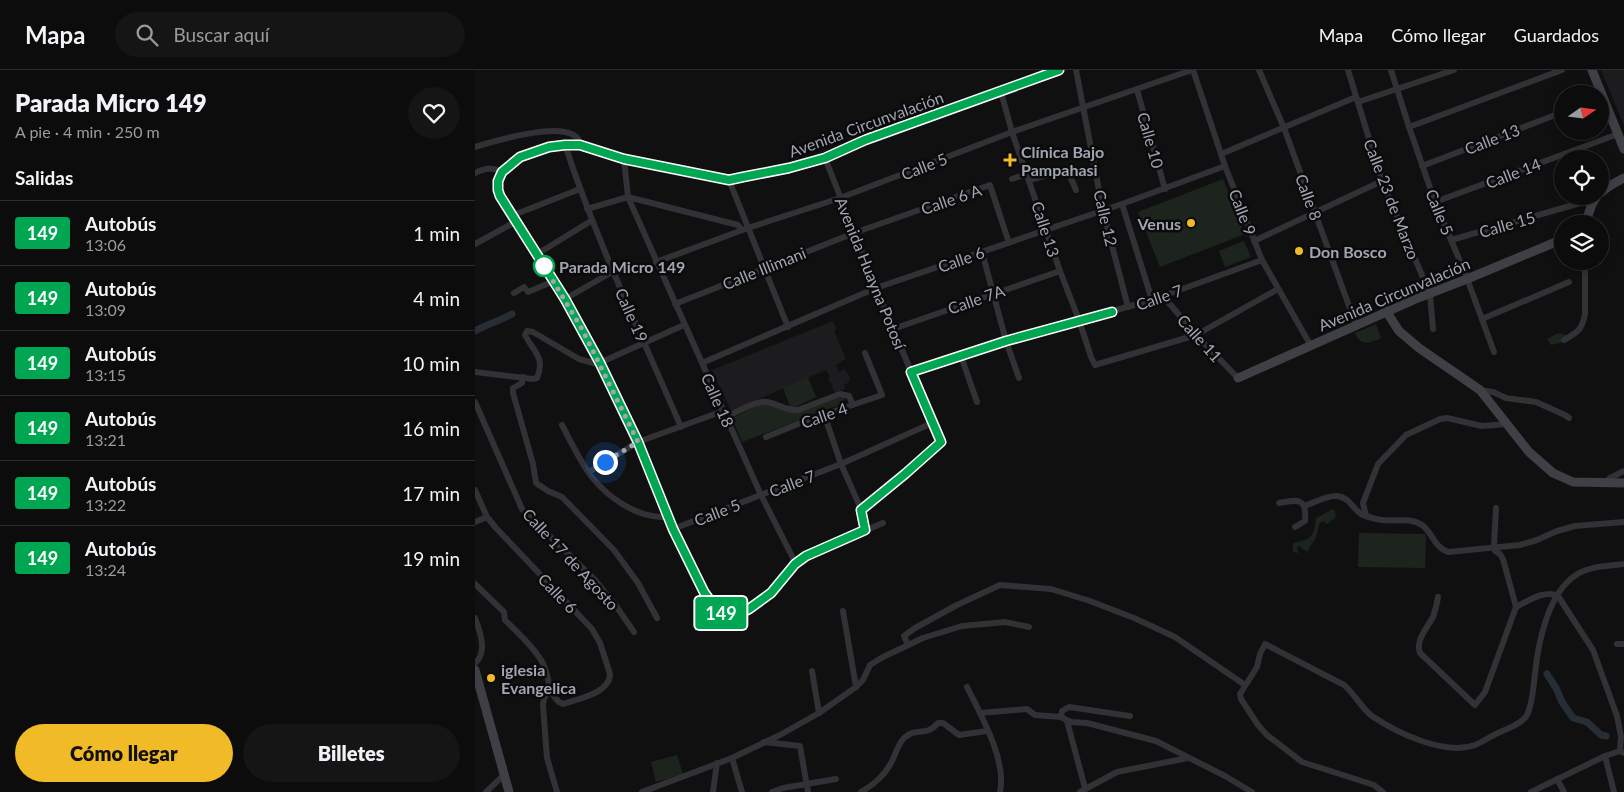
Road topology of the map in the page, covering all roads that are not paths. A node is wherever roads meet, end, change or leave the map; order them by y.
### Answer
1 (1059, 70) edge
2 (1076, 70) edge
3 (1192, 70) edge
4 (1259, 70) edge
5 (1348, 70) edge
6 (1391, 70) edge
7 (1454, 70) edge
8 (1562, 70) edge
9 (1592, 70) edge
10 (1598, 85) edge
11 (1137, 90) junction
12 (1397, 90) junction
13 (1001, 92) junction
14 (1357, 100) junction
15 (1084, 108) junction
16 (1609, 113) edge
17 (1554, 115) edge
18 (1409, 127) junction
19 (1284, 128) junction
20 (1012, 132) junction
21 (1618, 134) junction
22 (565, 145) junction
23 (580, 145) junction
24 (475, 147) edge
25 (1624, 149) edge
26 (1221, 154) junction
27 (825, 158) junction
28 (624, 159) junction
29 (1225, 166) junction
30 (1422, 166) junction
31 (502, 172) junction
32 (475, 173) edge
33 (1028, 177) junction
34 (1624, 178) edge
35 (1012, 179) dead end
36 (729, 180) junction
37 (1382, 181) junction
38 (1609, 187) edge
39 (579, 189) junction
40 (1165, 189) junction
41 (1076, 190) dead end
42 (628, 197) junction
43 (840, 198) junction
44 (1435, 202) junction
45 (1122, 204) junction
46 (1574, 205) edge
47 (587, 209) junction
48 (1103, 211) junction
49 (1314, 213) junction
50 (513, 219) junction
51 (591, 221) junction
52 (745, 229) junction
53 (1047, 230) junction
54 (854, 233) junction
55 (1451, 240) junction
56 (1254, 241) junction
57 (1009, 243) junction
58 (1554, 243) edge
59 (475, 244) edge
60 (983, 252) junction
61 (537, 254) junction
62 (1262, 260) junction
63 (656, 262) junction
64 (764, 268) junction
65 (1585, 270) edge
66 (1060, 271) junction
67 (612, 272) junction
68 (1467, 279) junction
69 (554, 281) junction
70 (1569, 282) dead end
71 (876, 288) junction
72 (1278, 289) junction
73 (513, 293) dead end
74 (993, 293) junction
75 (1430, 294) junction
76 (1163, 296) junction
77 (565, 299) junction
78 (1152, 300) junction
79 (675, 304) junction
80 (1128, 307) junction
81 (1386, 312) junction
82 (1482, 318) junction
83 (1079, 320) junction
84 (684, 325) junction
85 (1356, 325) junction
86 (788, 327) junction
87 (893, 329) junction
88 (1433, 329) dead end
89 (1196, 336) junction
90 (1564, 340) dead end
91 (1006, 341) junction
92 (645, 343) junction
93 (1311, 346) junction
94 (1494, 352) dead end
95 (865, 353) dead end
96 (961, 356) junction
97 (600, 363) junction
98 (702, 364) junction
99 (475, 372) edge
100 (911, 372) junction
101 (523, 377) junction
102 (1019, 378) dead end
103 (1238, 378) joint
104 (1480, 390) junction
105 (475, 402) edge
106 (977, 402) dead end
107 (853, 405) junction
108 (724, 414) junction
109 (825, 414) junction
110 (1569, 418) dead end
111 (933, 423) junction
112 (1507, 424) junction
113 (561, 425) dead end
114 (681, 427) junction
115 (766, 437) dead end
116 (638, 442) junction
117 (841, 464) junction
118 (1624, 471) edge
119 (590, 474) junction
120 (583, 478) dead end
121 (1606, 482) junction
122 (1624, 483) edge
123 (475, 490) edge
124 (761, 495) junction
125 (1279, 503) dead end
126 (1304, 506) junction
127 (1496, 508) dead end
128 (861, 510) junction
129 (1366, 516) junction
130 (487, 517) junction
131 (668, 517) junction
132 (475, 522) edge
133 (1624, 522) edge
134 (883, 523) dead end
135 (1295, 527) dead end
136 (673, 529) junction
137 (865, 530) junction
138 (1494, 546) junction
139 (795, 564) junction
140 (1624, 564) edge
141 (475, 584) edge
142 (1558, 596) junction
143 (1438, 597) dead end
144 (1516, 607) junction
145 (843, 611) dead end
146 (475, 618) edge
147 (657, 618) dead end
148 (1029, 627) dead end
149 (634, 632) dead end
150 (908, 645) junction
151 (475, 663) edge
152 (475, 670) edge
153 (812, 670) dead end
154 (1245, 686) junction
155 (857, 687) junction
156 (967, 687) dead end
157 (551, 690) junction
158 (819, 713) junction
159 (980, 713) junction
160 (1130, 716) dead end
161 (1061, 717) junction
162 (1067, 721) junction
163 (987, 730) junction
164 (763, 742) junction
165 (1622, 752) edge
166 (1605, 756) junction
167 (733, 758) junction
168 (1188, 758) junction
169 (717, 763) junction
170 (505, 774) junction
171 (836, 779) dead end
172 (1557, 779) junction
173 (806, 784) junction
174 (1083, 791) edge
175 (486, 792) edge
176 (509, 792) edge
177 (557, 792) edge
178 (642, 792) edge
179 (713, 792) edge
180 (743, 792) edge
181 (772, 792) edge
182 (808, 792) edge
183 (861, 792) edge
184 (1001, 792) edge
185 (1252, 792) edge
186 (1383, 792) edge
187 (1531, 792) edge
188 (1564, 792) edge
189 (1614, 792) edge

1 - 13 street, Avenida Circunvalación
2 - 15 street, Calle 12
3 - 11 street, Calle 5
3 - 26 street, Calle 9
4 - 19 street, Calle 8
5 - 14 street, Calle 23 de Marzo
6 - 12 street, Calle 5
7 - 12 street
8 - 18 street
9 - 10 street
11 - 15 street, Calle 5
11 - 40 street, Calle 10
12 - 14 street
12 - 18 street, Calle 5
13 - 20 street, Calle 13
13 - 27 street, Avenida Circunvalación
14 - 19 street
14 - 37 street, Calle 23 de Marzo
15 - 20 street, Calle 5
15 - 48 street, Calle 12
16 - 21 street
17 - 30 street, Calle 13
18 - 30 street, Calle 5
19 - 26 street
19 - 49 street, Calle 8
20 - 33 street, Calle 13
20 - 43 street, Calle 5
21 - 25 street
21 - 44 street, Calle 14
22 - 23 street, Avenida Circunvalación
22 - 31 street, Avenida Circunvalación
22 - 39 street, Calle 19
23 - 24 street
23 - 28 street, Avenida Circunvalación
26 - 29 street, Calle 9
27 - 36 street, Avenida Circunvalación
27 - 43 street, Avenida Huayna Potosí
28 - 36 street, Avenida Circunvalación
28 - 42 street, Calle 18
29 - 40 street, Calle 6
29 - 56 street, Calle 9
30 - 44 street, Calle 5
31 - 32 street
31 - 50 street
33 - 35 street
33 - 41 street
33 - 53 street, Calle 13
34 - 38 street
36 - 52 street
37 - 49 street
37 - 75 street, Calle 23 de Marzo
39 - 47 street, Calle 19
39 - 50 street
40 - 45 street, Calle 6
42 - 47 street
42 - 52 street
42 - 63 street, Calle 18
43 - 52 street, Calle 5
43 - 54 street, Avenida Huayna Potosí
44 - 55 street, Calle 5
45 - 48 street, Calle 6
45 - 78 street
46 - 55 street, Calle 15
47 - 51 street, Calle 19
48 - 53 street, Calle 6
48 - 80 street, Calle 12
49 - 56 street
49 - 85 street, Calle 8
50 - 59 street
50 - 61 street
51 - 61 street
51 - 67 street, Calle 19
52 - 63 street, Calle 5
52 - 64 street
53 - 57 street, Calle 6
53 - 66 street, Calle 13
54 - 57 street, Calle 6 A
54 - 64 street, Calle Illimani
54 - 71 street, Avenida Huayna Potosí
55 - 68 street, Calle 5
56 - 62 street, Calle 9
57 - 60 street, Calle 6
58 - 68 street, Avenida Circunvalación
60 - 71 street, Calle 6
60 - 74 street
61 - 69 street
62 - 72 street, Calle 9
62 - 76 street, Calle 7
63 - 79 street, Calle 18
64 - 79 street, Calle Illimani
64 - 86 street
65 - 90 street
66 - 74 street, Calle 7A
66 - 83 street, Calle 13
67 - 77 street
67 - 92 street, Calle 19
68 - 75 street, Avenida Circunvalación
68 - 82 street, Calle 5
69 - 73 street
69 - 77 street
70 - 82 street
71 - 86 street, Calle 6
71 - 87 street, Avenida Huayna Potosí
72 - 89 street
72 - 93 street, Calle 9
74 - 87 street, Calle 7A
74 - 91 street
75 - 81 street, Avenida Circunvalación
75 - 88 street, Calle 23 de Marzo
76 - 78 street, Calle 7
76 - 89 street, Calle 11
77 - 97 street
78 - 80 street, Calle 7
79 - 84 street, Calle 18
80 - 83 street, Calle 7
81 - 85 street, Avenida Circunvalación
81 - 104 street
82 - 94 street, Calle 5
83 - 89 street, Calle 13
83 - 91 street, Calle 7
84 - 92 street
84 - 98 street, Calle 18
85 - 93 street, Avenida Circunvalación
86 - 98 street, Calle 6
87 - 100 street, Avenida Huayna Potosí
89 - 103 street, Calle 11
91 - 96 street, Calle 7
91 - 102 street
92 - 97 street
92 - 114 street, Calle 19
93 - 103 street, Avenida Circunvalación
95 - 107 street, Calle 4
96 - 100 street, Calle 7
96 - 106 street
97 - 101 street
97 - 116 street
98 - 108 street, Calle 18
99 - 101 street
100 - 111 street, Avenida Huayna Potosí
101 - 147 street
104 - 110 street
104 - 112 street
105 - 149 street, Calle 17 de Agosto
107 - 108 street
107 - 109 street, Calle 4
108 - 114 street
108 - 124 street, Calle 18
109 - 115 street, Calle 4
109 - 117 street
111 - 117 street, Calle 7
111 - 128 street, Avenida Huayna Potosí
112 - 121 street
112 - 129 street
113 - 119 street
114 - 116 street
116 - 119 street
116 - 131 street
117 - 124 street, Calle 7
117 - 128 street
118 - 121 street
119 - 120 street
119 - 131 street
121 - 122 street
123 - 130 street, Calle 6
124 - 136 street, Calle 5
124 - 139 street, Calle 18
125 - 126 street
126 - 129 street
126 - 135 street
127 - 138 street
128 - 137 street
129 - 138 street
130 - 132 street
130 - 157 street, Calle 6
131 - 136 street
133 - 138 street
134 - 137 street
136 - 139 street
137 - 139 street
138 - 144 street
140 - 142 street
141 - 157 street
142 - 144 street
142 - 154 street
142 - 165 street
143 - 144 street
145 - 155 street
146 - 151 street
148 - 150 street
150 - 154 street
150 - 155 street
152 - 170 street
153 - 158 street
154 - 186 street
155 - 158 street
156 - 159 street
157 - 177 street
158 - 164 street
159 - 161 street
159 - 163 street
160 - 161 street
161 - 162 street
162 - 168 street
162 - 174 street
163 - 183 street
163 - 184 street
164 - 167 street
164 - 173 street
165 - 166 street
166 - 172 street
166 - 189 street
167 - 169 street
167 - 180 street
168 - 174 street
168 - 185 street
169 - 178 street
169 - 179 street
170 - 175 street
170 - 176 street
171 - 173 street
172 - 187 street
172 - 188 street
173 - 181 street
173 - 182 street

